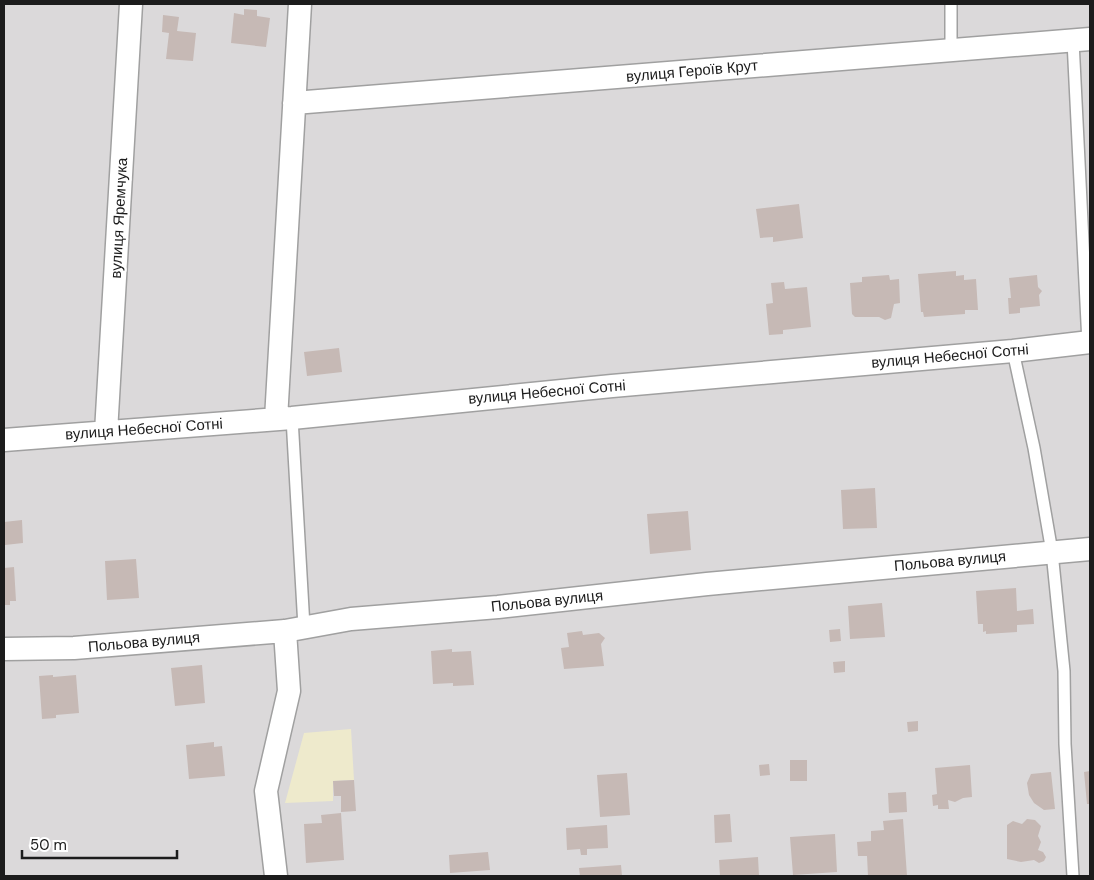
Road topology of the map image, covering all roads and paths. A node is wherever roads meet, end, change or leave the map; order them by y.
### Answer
1 (131, 4) edge
2 (300, 4) edge
3 (951, 4) edge
4 (1082, 40) edge
5 (951, 50) junction
6 (294, 103) junction
7 (1089, 342) edge
8 (1013, 351) junction
9 (284, 418) junction
10 (106, 432) junction
11 (4, 440) edge
12 (1090, 549) edge
13 (1052, 552) junction
14 (294, 629) junction
15 (4, 649) edge
16 (276, 876) edge
17 (1073, 876) edge

1 - 10 street, вулиця Яремчука
2 - 6 street
3 - 5 lane
4 - 5 street, вулиця Героїв Крут
4 - 7 lane
5 - 6 street, вулиця Героїв Крут
6 - 9 street
7 - 8 street, вулиця Небесної Сотні
8 - 9 street, вулиця Небесної Сотні
8 - 13 lane
9 - 10 street, вулиця Небесної Сотні
9 - 14 lane
10 - 11 street, вулиця Небесної Сотні
12 - 13 street, Польова вулиця
13 - 14 street, Польова вулиця
13 - 17 lane
14 - 15 street, Польова вулиця
14 - 16 street

